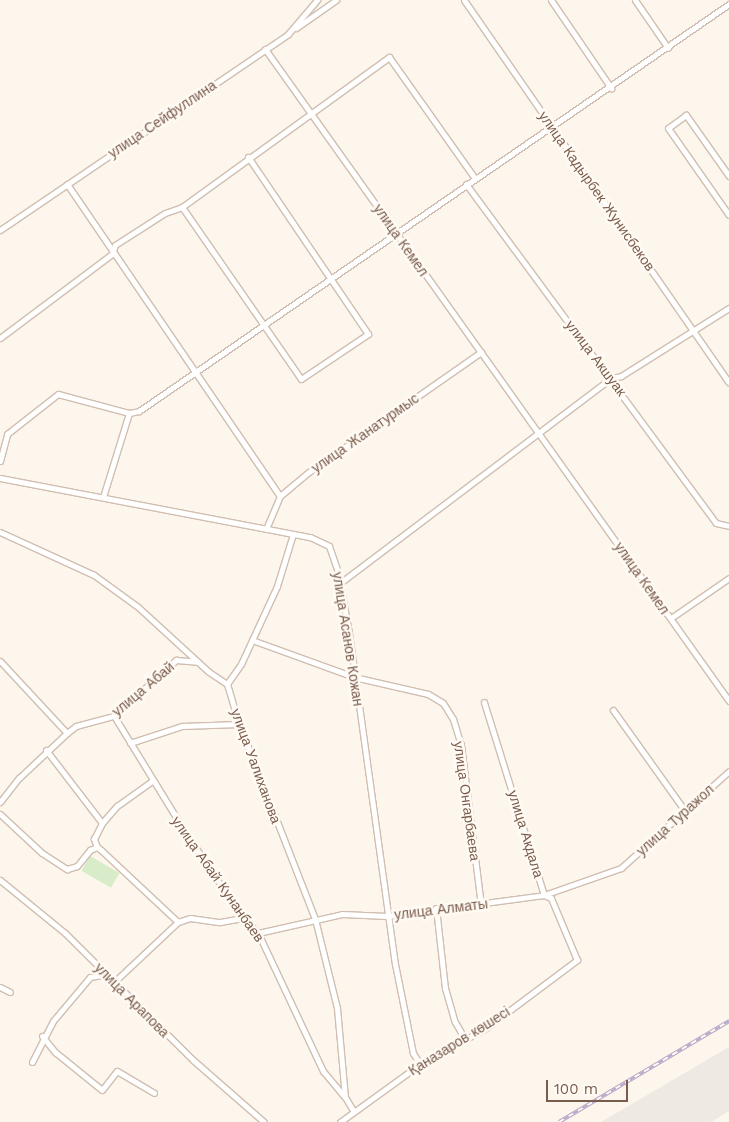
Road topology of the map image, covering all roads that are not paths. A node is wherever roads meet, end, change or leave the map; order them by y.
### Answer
1 (317, 0) edge
2 (336, 0) edge
3 (464, 0) edge
4 (551, 0) edge
5 (635, 0) edge
6 (729, 4) edge
7 (288, 34) junction
8 (668, 48) junction
9 (265, 49) junction
10 (611, 88) junction
11 (311, 114) junction
12 (551, 125) junction
13 (248, 157) junction
14 (729, 176) edge
15 (474, 177) junction
16 (67, 184) junction
17 (466, 184) junction
18 (182, 207) junction
19 (729, 215) edge
20 (0, 230) edge
21 (396, 232) junction
22 (112, 254) junction
23 (330, 277) junction
24 (729, 308) edge
25 (262, 325) junction
26 (694, 330) junction
27 (0, 338) edge
28 (481, 352) junction
29 (195, 372) junction
30 (611, 378) junction
31 (729, 382) edge
32 (129, 413) junction
33 (537, 430) junction
34 (0, 461) edge
35 (0, 478) edge
36 (280, 496) junction
37 (103, 497) junction
38 (729, 526) edge
39 (266, 529) junction
40 (0, 532) edge
41 (293, 534) junction
42 (729, 578) edge
43 (340, 583) junction
44 (671, 618) junction
45 (252, 640) junction
46 (0, 661) edge
47 (198, 662) junction
48 (354, 677) junction
49 (227, 684) junction
50 (729, 700) edge
51 (484, 702) dead end
52 (613, 710) dead end
53 (114, 716) junction
54 (239, 724) junction
55 (66, 733) junction
56 (130, 743) junction
57 (46, 750) junction
58 (729, 770) edge
59 (152, 781) junction
60 (0, 802) edge
61 (685, 811) junction
62 (0, 814) edge
63 (102, 823) junction
64 (97, 847) junction
65 (621, 868) joint
66 (0, 880) edge
67 (544, 895) junction
68 (482, 904) junction
69 (436, 908) junction
70 (387, 916) junction
71 (243, 918) junction
72 (315, 919) junction
73 (178, 922) junction
74 (258, 933) junction
75 (577, 960) joint
76 (114, 982) junction
77 (0, 987) edge
78 (10, 992) dead end
79 (42, 1036) junction
80 (465, 1038) junction
81 (32, 1062) dead end
82 (420, 1064) junction
83 (154, 1093) dead end
84 (345, 1097) junction
85 (354, 1112) junction
86 (263, 1122) edge
87 (340, 1122) edge

1 - 7 street, улица Сейфуллина
2 - 7 street
3 - 12 street, улица Кадырбек Жунисбеков
4 - 10 street
5 - 8 street
6 - 8 street
7 - 9 street, улица Сейфуллина
8 - 10 street
9 - 11 street, улица Кемел
9 - 16 street, улица Сейфуллина
10 - 12 street
11 - 13 street
11 - 15 street
11 - 21 street, улица Кемел
12 - 15 street
12 - 26 street, улица Кадырбек Жунисбеков
13 - 18 street
13 - 23 street
14 - 19 street
15 - 17 street
16 - 20 street, улица Сейфуллина
16 - 22 street
17 - 21 street
17 - 30 street, улица Акшуак
18 - 22 street
18 - 25 street
21 - 23 street
21 - 28 street, улица Кемел
22 - 27 street
22 - 29 street
23 - 25 street
23 - 25 street
24 - 26 street
25 - 29 street
26 - 30 street
26 - 31 street, улица Кадырбек Жунисбеков
28 - 33 street, улица Кемел
28 - 36 street, улица Жанатурмыс
29 - 32 street
29 - 36 street
30 - 33 street
30 - 38 street, улица Акшуак
32 - 34 street
32 - 37 street
33 - 43 street
33 - 44 street, улица Кемел
35 - 37 street, улица Асанов Кожан
36 - 39 street, улица Жанатурмыс
37 - 39 street, улица Асанов Кожан
39 - 41 street, улица Асанов Кожан
40 - 47 street
41 - 43 street, улица Асанов Кожан
41 - 45 street
42 - 44 street
43 - 48 street, улица Асанов Кожан
44 - 50 street, улица Кемел
45 - 48 street, улица Онгарбаева
45 - 49 street
46 - 55 street
47 - 49 street
47 - 53 street, улица Абай
48 - 68 street, улица Онгарбаева
48 - 70 street, улица Асанов Кожан
49 - 54 street, улица Уалиханова
51 - 67 street, улица Акдала
52 - 61 street
53 - 55 street, улица Абай
53 - 56 street, улица Абай Кунанбаев
54 - 56 street
54 - 72 street, улица Уалиханова
55 - 57 street, улица Абай
56 - 59 street, улица Абай Кунанбаев
57 - 60 street, улица Абай
57 - 63 street
58 - 61 street, улица Туражол
59 - 63 street
59 - 71 street, улица Абай Кунанбаев
61 - 65 street, улица Туражол
62 - 64 street
63 - 64 street
64 - 73 street
65 - 67 street, улица Алматы
66 - 76 street, улица Арапова
67 - 68 street, улица Алматы
67 - 75 street, улица Акдала
68 - 69 street, улица Алматы
69 - 70 street, улица Алматы
69 - 80 street
70 - 72 street, улица Алматы
70 - 82 street, улица Асанов Кожан
71 - 73 street
71 - 74 street, улица Абай Кунанбаев
72 - 74 street, улица Алматы
72 - 84 street, улица Уалиханова
73 - 76 street
74 - 84 street, улица Абай Кунанбаев
75 - 80 street, Қаназаров көшесі
76 - 79 street
76 - 86 street, улица Арапова
77 - 78 street
79 - 81 street
79 - 83 street
80 - 82 street, Қаназаров көшесі
82 - 85 street, Қаназаров көшесі
84 - 85 street, улица Уалиханова
85 - 87 street, Қаназаров көшесі

